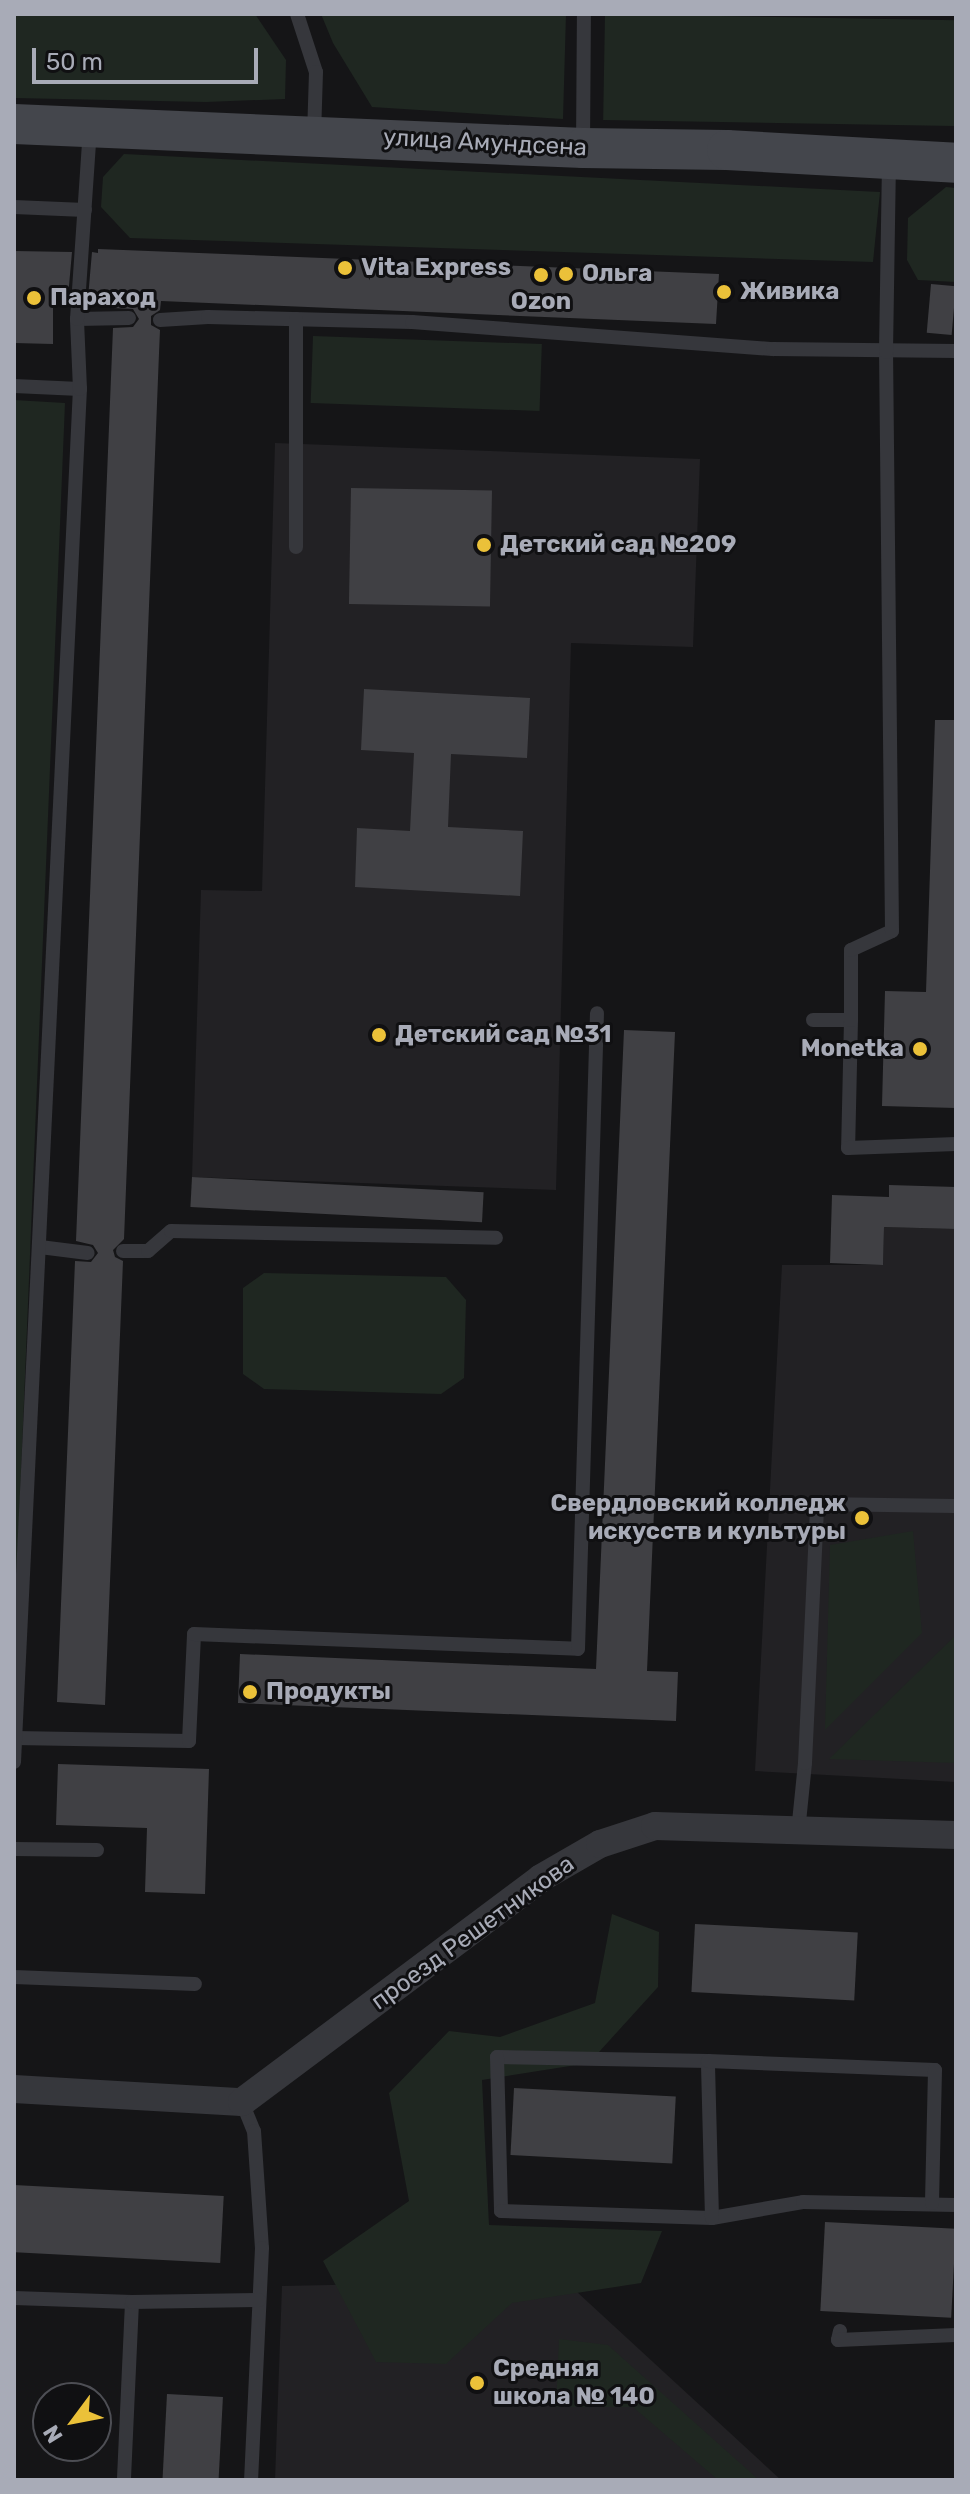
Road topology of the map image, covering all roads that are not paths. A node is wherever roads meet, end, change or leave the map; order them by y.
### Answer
1 (584, 14) edge
2 (298, 15) edge
3 (14, 124) edge
4 (90, 125) junction
5 (314, 135) junction
6 (583, 148) junction
7 (889, 160) junction
8 (956, 163) edge
9 (14, 207) edge
10 (85, 210) junction
11 (129, 318) dead end
12 (77, 319) junction
13 (296, 319) junction
14 (160, 320) dead end
15 (956, 351) edge
16 (886, 352) junction
17 (14, 386) edge
18 (80, 389) junction
19 (296, 547) dead end
20 (597, 1013) dead end
21 (813, 1020) dead end
22 (851, 1020) junction
23 (956, 1144) edge
24 (496, 1238) dead end
25 (40, 1247) junction
26 (123, 1251) dead end
27 (88, 1253) dead end
28 (955, 1506) edge
29 (15, 1738) edge
30 (14, 1762) edge
31 (798, 1832) junction
32 (956, 1835) edge
33 (14, 1849) edge
34 (97, 1850) dead end
35 (14, 1977) edge
36 (195, 1984) dead end
37 (708, 2061) junction
38 (14, 2089) edge
39 (242, 2102) junction
40 (932, 2203) junction
41 (956, 2205) edge
42 (712, 2218) junction
43 (14, 2298) edge
44 (259, 2300) junction
45 (132, 2302) junction
46 (840, 2331) dead end
47 (956, 2335) edge
48 (124, 2480) edge
49 (251, 2480) edge

1 - 6 lane
2 - 5 lane
3 - 4 main road, улица Амундсена
4 - 5 main road, улица Амундсена
4 - 10 lane
5 - 6 main road, улица Амундсена
6 - 7 main road, улица Амундсена
7 - 8 main road, улица Амундсена
7 - 16 lane
9 - 10 lane
10 - 12 lane
11 - 12 lane
12 - 18 lane
13 - 14 lane
13 - 16 lane
13 - 19 lane
15 - 16 lane
16 - 22 lane
17 - 18 lane
18 - 25 lane
20 - 29 lane
21 - 22 lane
22 - 23 lane
24 - 26 lane
25 - 27 lane
25 - 29 lane
28 - 31 lane
29 - 30 lane
31 - 32 street, проезд Решетникова
31 - 39 street, проезд Решетникова
33 - 34 lane
35 - 36 lane
37 - 40 lane
37 - 42 lane
37 - 42 lane
38 - 39 street
39 - 44 lane
40 - 41 lane
40 - 42 lane
43 - 45 lane
44 - 45 lane
44 - 49 lane
45 - 48 lane
46 - 47 lane

